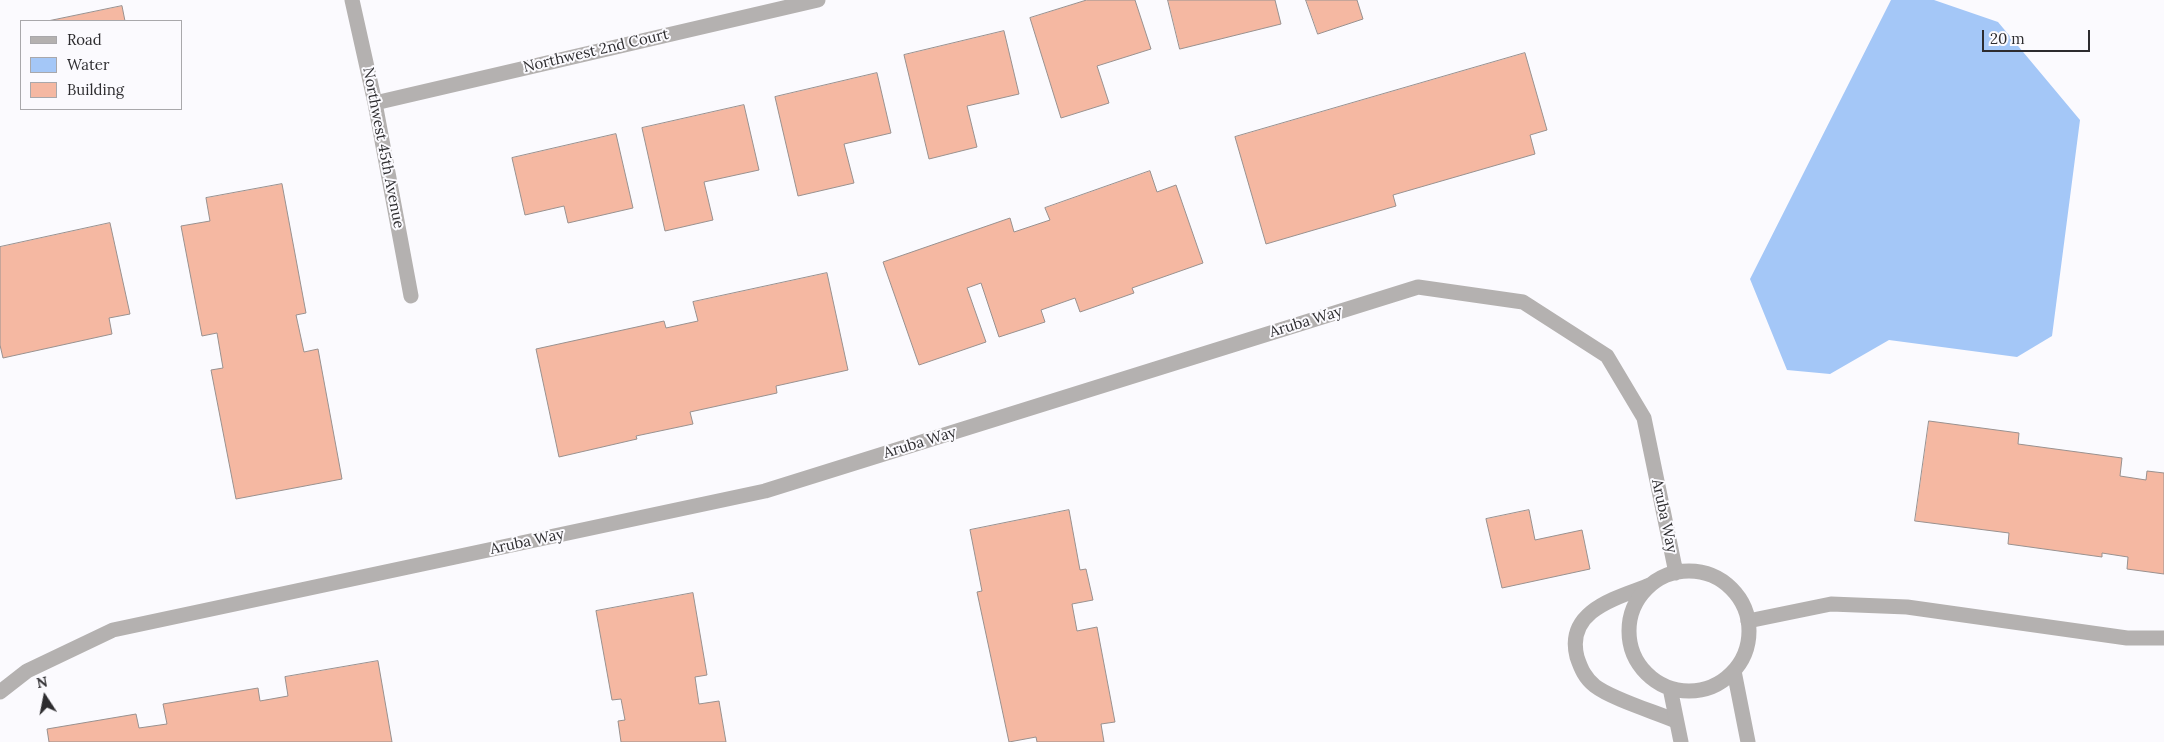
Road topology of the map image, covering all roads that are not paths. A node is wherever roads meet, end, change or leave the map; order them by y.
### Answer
1 (352, 0) edge
2 (818, 0) edge
3 (375, 103) junction
4 (411, 296) dead end
5 (1676, 573) junction
6 (1650, 585) junction
7 (1748, 621) junction
8 (2164, 638) edge
9 (1734, 671) junction
10 (1670, 688) junction
11 (0, 692) edge
12 (1676, 721) junction
13 (1681, 742) edge
14 (1748, 742) edge

1 - 3 street, Northwest 45th Avenue
2 - 3 street, Northwest 2nd Court
3 - 4 street, Northwest 45th Avenue
5 - 6 street
5 - 7 street
5 - 11 street, Aruba Way
6 - 10 street
6 - 12 street
7 - 8 street
7 - 9 street
9 - 10 street
9 - 14 street
10 - 12 street
12 - 13 street

